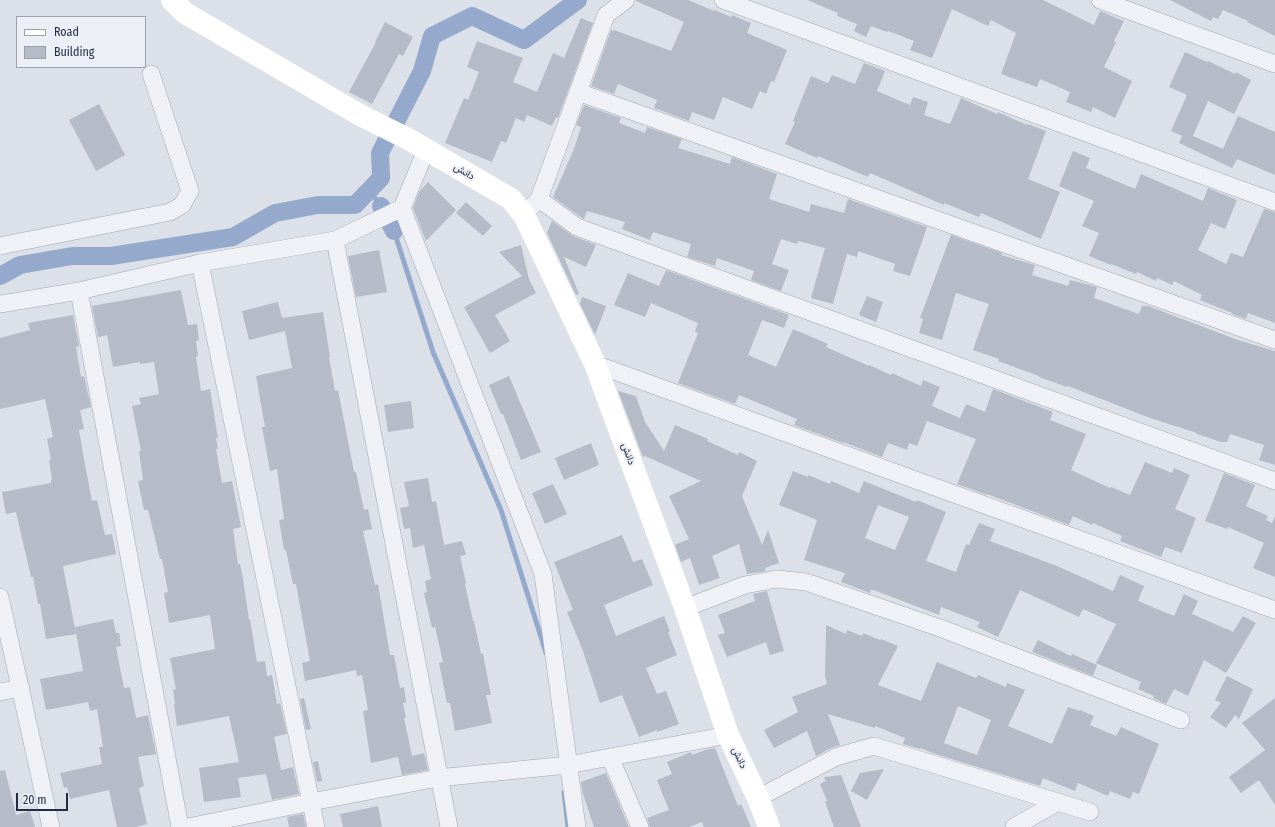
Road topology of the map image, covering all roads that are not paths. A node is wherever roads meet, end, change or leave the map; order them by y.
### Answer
1 (172, 0) edge
2 (626, 0) edge
3 (723, 0) edge
4 (1100, 0) edge
5 (1275, 64) edge
6 (151, 74) dead end
7 (578, 92) junction
8 (418, 145) junction
9 (539, 199) junction
10 (1275, 202) edge
11 (402, 208) junction
12 (524, 215) junction
13 (335, 240) junction
14 (0, 246) edge
15 (200, 263) junction
16 (79, 291) junction
17 (0, 304) edge
18 (1275, 340) edge
19 (595, 364) junction
20 (1275, 481) edge
21 (0, 597) edge
22 (685, 608) junction
23 (1275, 610) edge
24 (21, 688) junction
25 (0, 692) edge
26 (1181, 720) dead end
27 (728, 735) junction
28 (610, 756) junction
29 (568, 765) junction
30 (438, 778) junction
31 (758, 798) junction
32 (311, 802) junction
33 (1058, 802) junction
34 (1090, 812) dead end
35 (51, 827) edge
36 (180, 827) edge
37 (188, 827) edge
38 (316, 827) edge
39 (449, 827) edge
40 (577, 827) edge
41 (640, 827) edge
42 (769, 827) edge
43 (1014, 827) edge

1 - 8 main road, دانش
2 - 7 street
3 - 10 street
4 - 5 street
6 - 14 street
7 - 9 street
7 - 18 street
8 - 11 street
8 - 12 main road, دانش
9 - 12 street
9 - 20 street
11 - 13 street
11 - 29 street
12 - 19 main road, دانش
13 - 15 street
13 - 30 street
15 - 16 street
15 - 32 street
16 - 17 street
16 - 36 street
19 - 22 main road, دانش
19 - 23 street
21 - 24 street
22 - 26 street
22 - 27 main road, دانش
24 - 25 street
24 - 35 street
27 - 28 street
27 - 31 main road, دانش
28 - 29 street
28 - 41 street
29 - 30 street
29 - 40 street
30 - 32 street
30 - 39 street
31 - 33 street
31 - 42 main road, دانش
32 - 37 street
32 - 38 street
33 - 34 street
33 - 43 street

